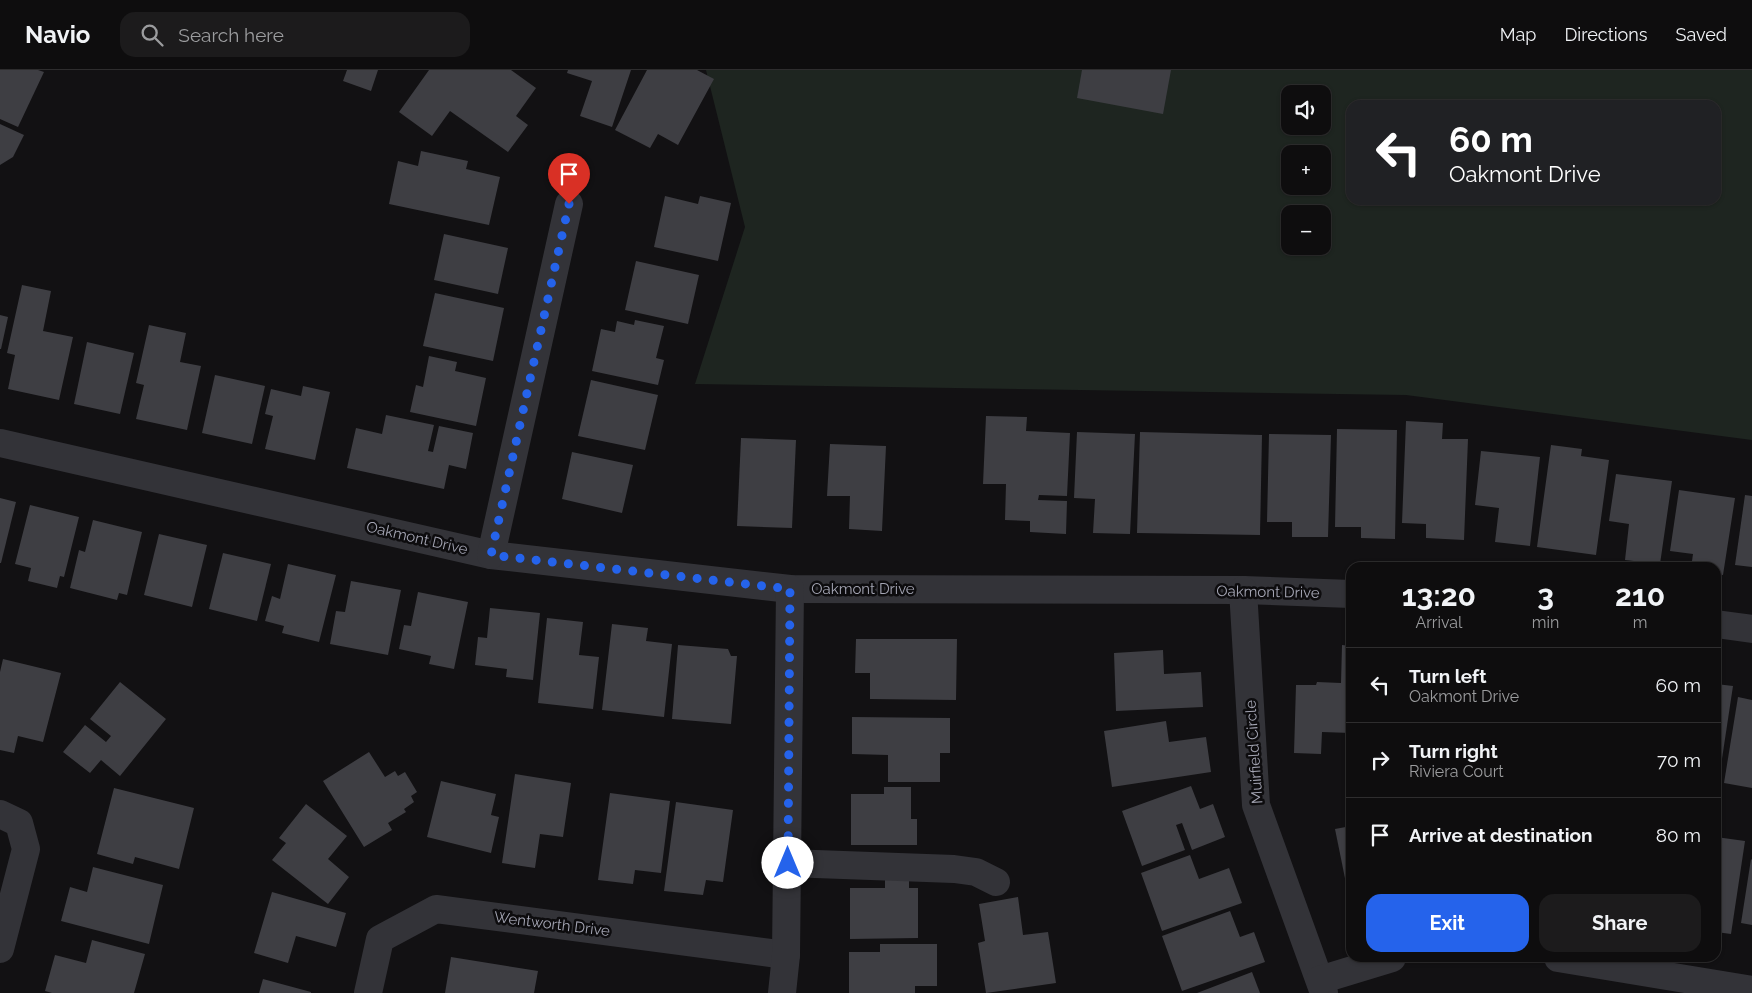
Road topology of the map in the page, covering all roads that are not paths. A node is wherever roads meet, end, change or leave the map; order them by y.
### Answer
1 (569, 204) dead end
2 (0, 443) edge
3 (491, 555) junction
4 (790, 589) junction
5 (1243, 590) junction
6 (1346, 594) edge
7 (1721, 625) edge
8 (1752, 629) edge
9 (0, 814) edge
10 (788, 863) junction
11 (996, 882) dead end
12 (0, 950) edge
13 (786, 955) junction
14 (1382, 962) edge
15 (1582, 962) edge
16 (1322, 987) edge
17 (1752, 990) edge
18 (368, 993) edge
19 (782, 993) edge

1 - 3 street
2 - 3 street, Oakmont Drive
3 - 4 street, Oakmont Drive
4 - 5 street, Oakmont Drive
4 - 10 street
5 - 6 street, Oakmont Drive
5 - 16 street, Muirfield Circle
7 - 8 street
9 - 12 street
10 - 11 street
10 - 13 street
13 - 18 street, Wentworth Drive
13 - 19 street
14 - 16 street
15 - 17 street

